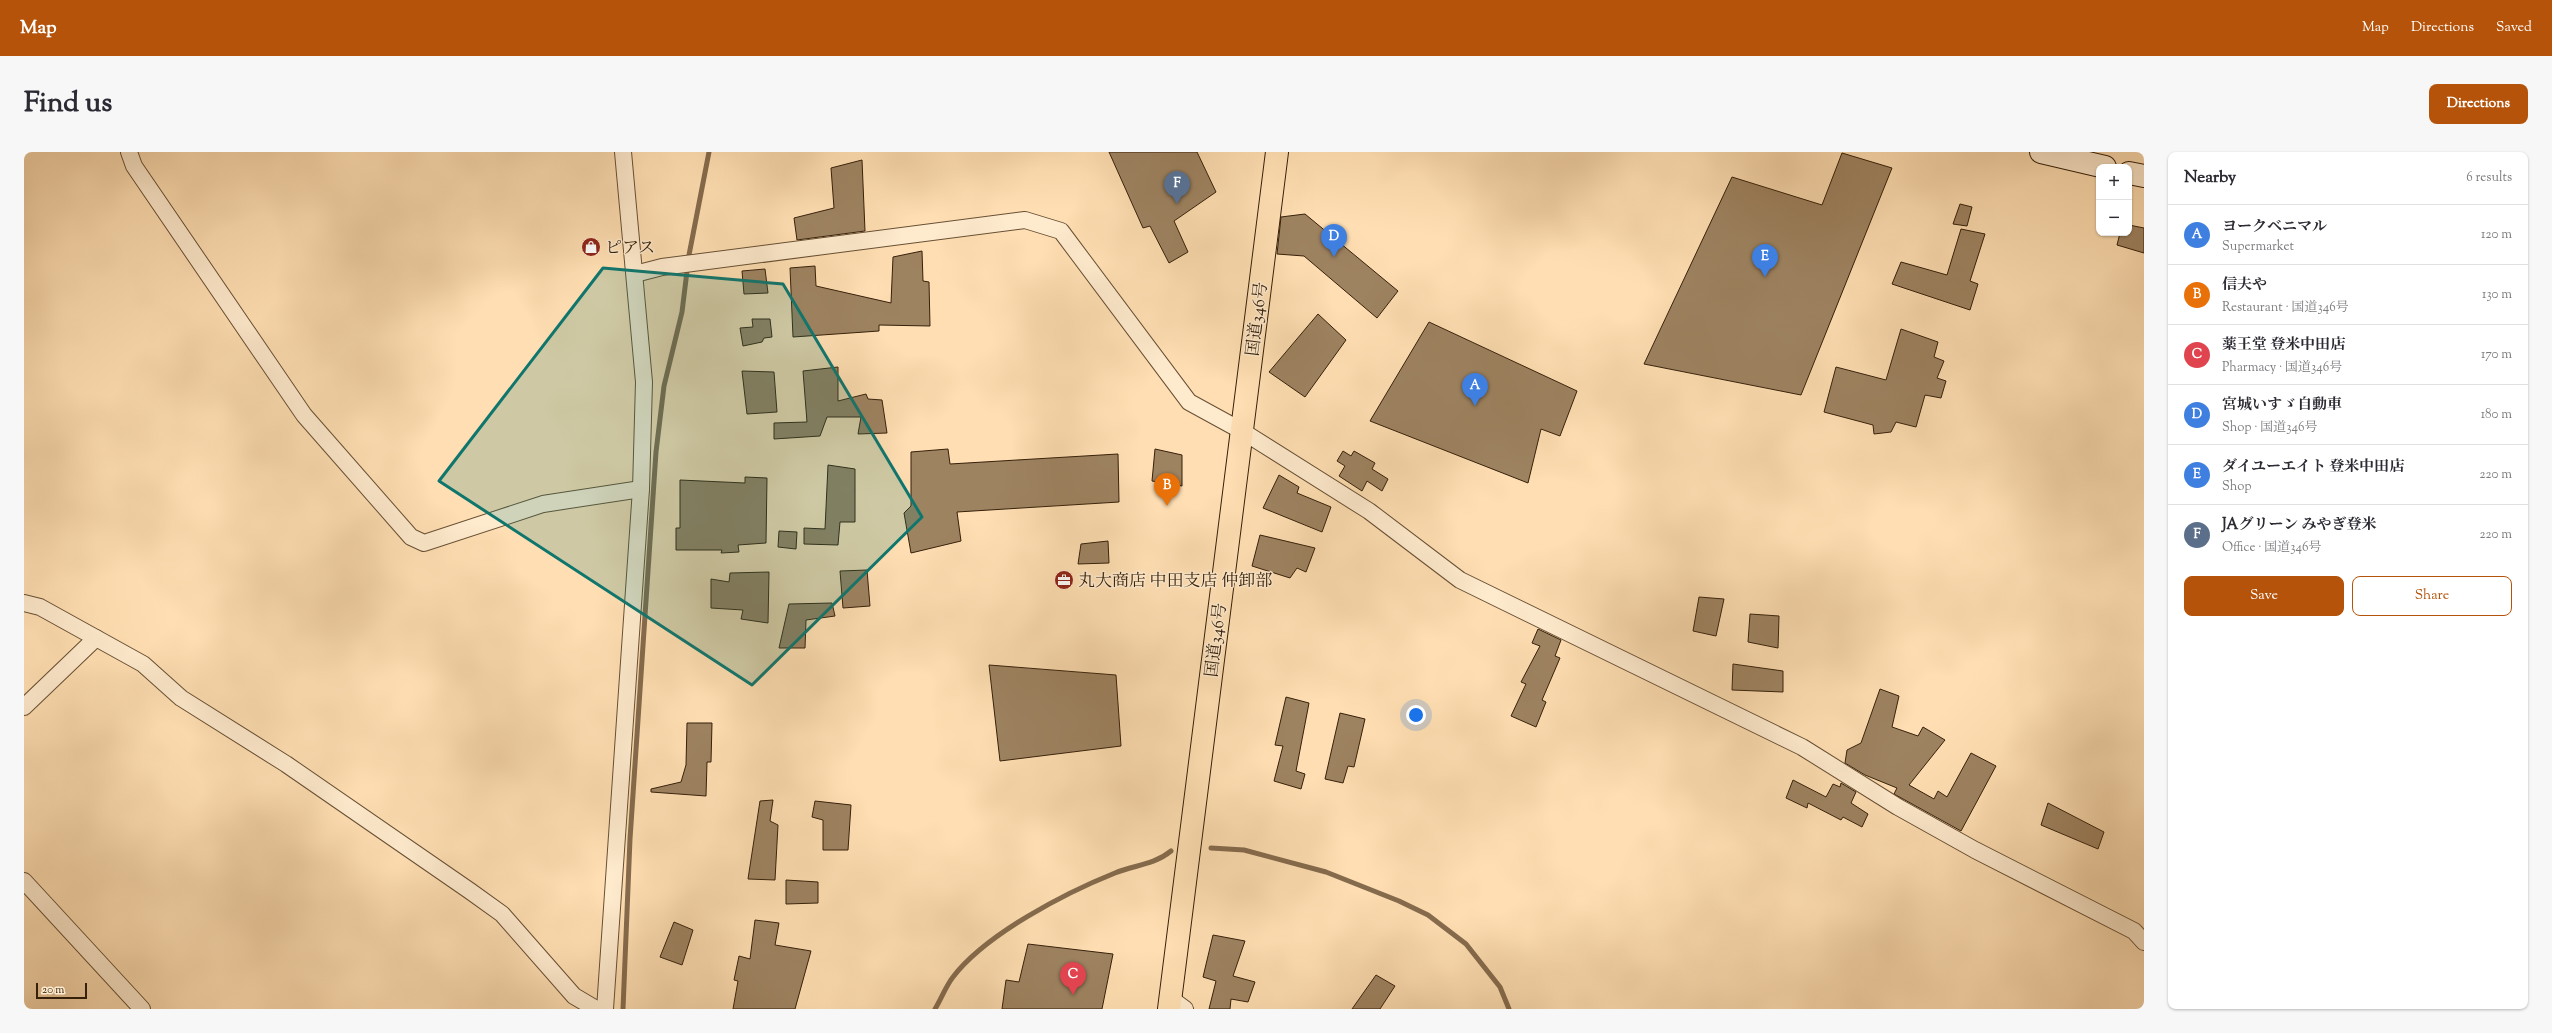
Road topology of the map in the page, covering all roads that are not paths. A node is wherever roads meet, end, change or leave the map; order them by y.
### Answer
1 (128, 152) edge
2 (623, 152) edge
3 (1277, 152) edge
4 (2041, 152) edge
5 (2096, 165) edge
6 (2132, 173) edge
7 (2144, 176) edge
8 (635, 274) junction
9 (1242, 431) junction
10 (641, 489) junction
11 (24, 603) edge
12 (96, 638) junction
13 (24, 707) edge
14 (24, 880) edge
15 (2144, 942) edge
16 (1175, 1005) edge
17 (142, 1009) edge
18 (596, 1009) edge
19 (606, 1009) edge

1 - 10 street
2 - 8 street
3 - 9 highway, 国道346号
4 - 5 main road
6 - 7 main road
8 - 9 street
8 - 10 street
9 - 15 street
9 - 16 highway, 国道346号
10 - 19 street
11 - 12 street
12 - 13 street
12 - 18 street
14 - 17 street

